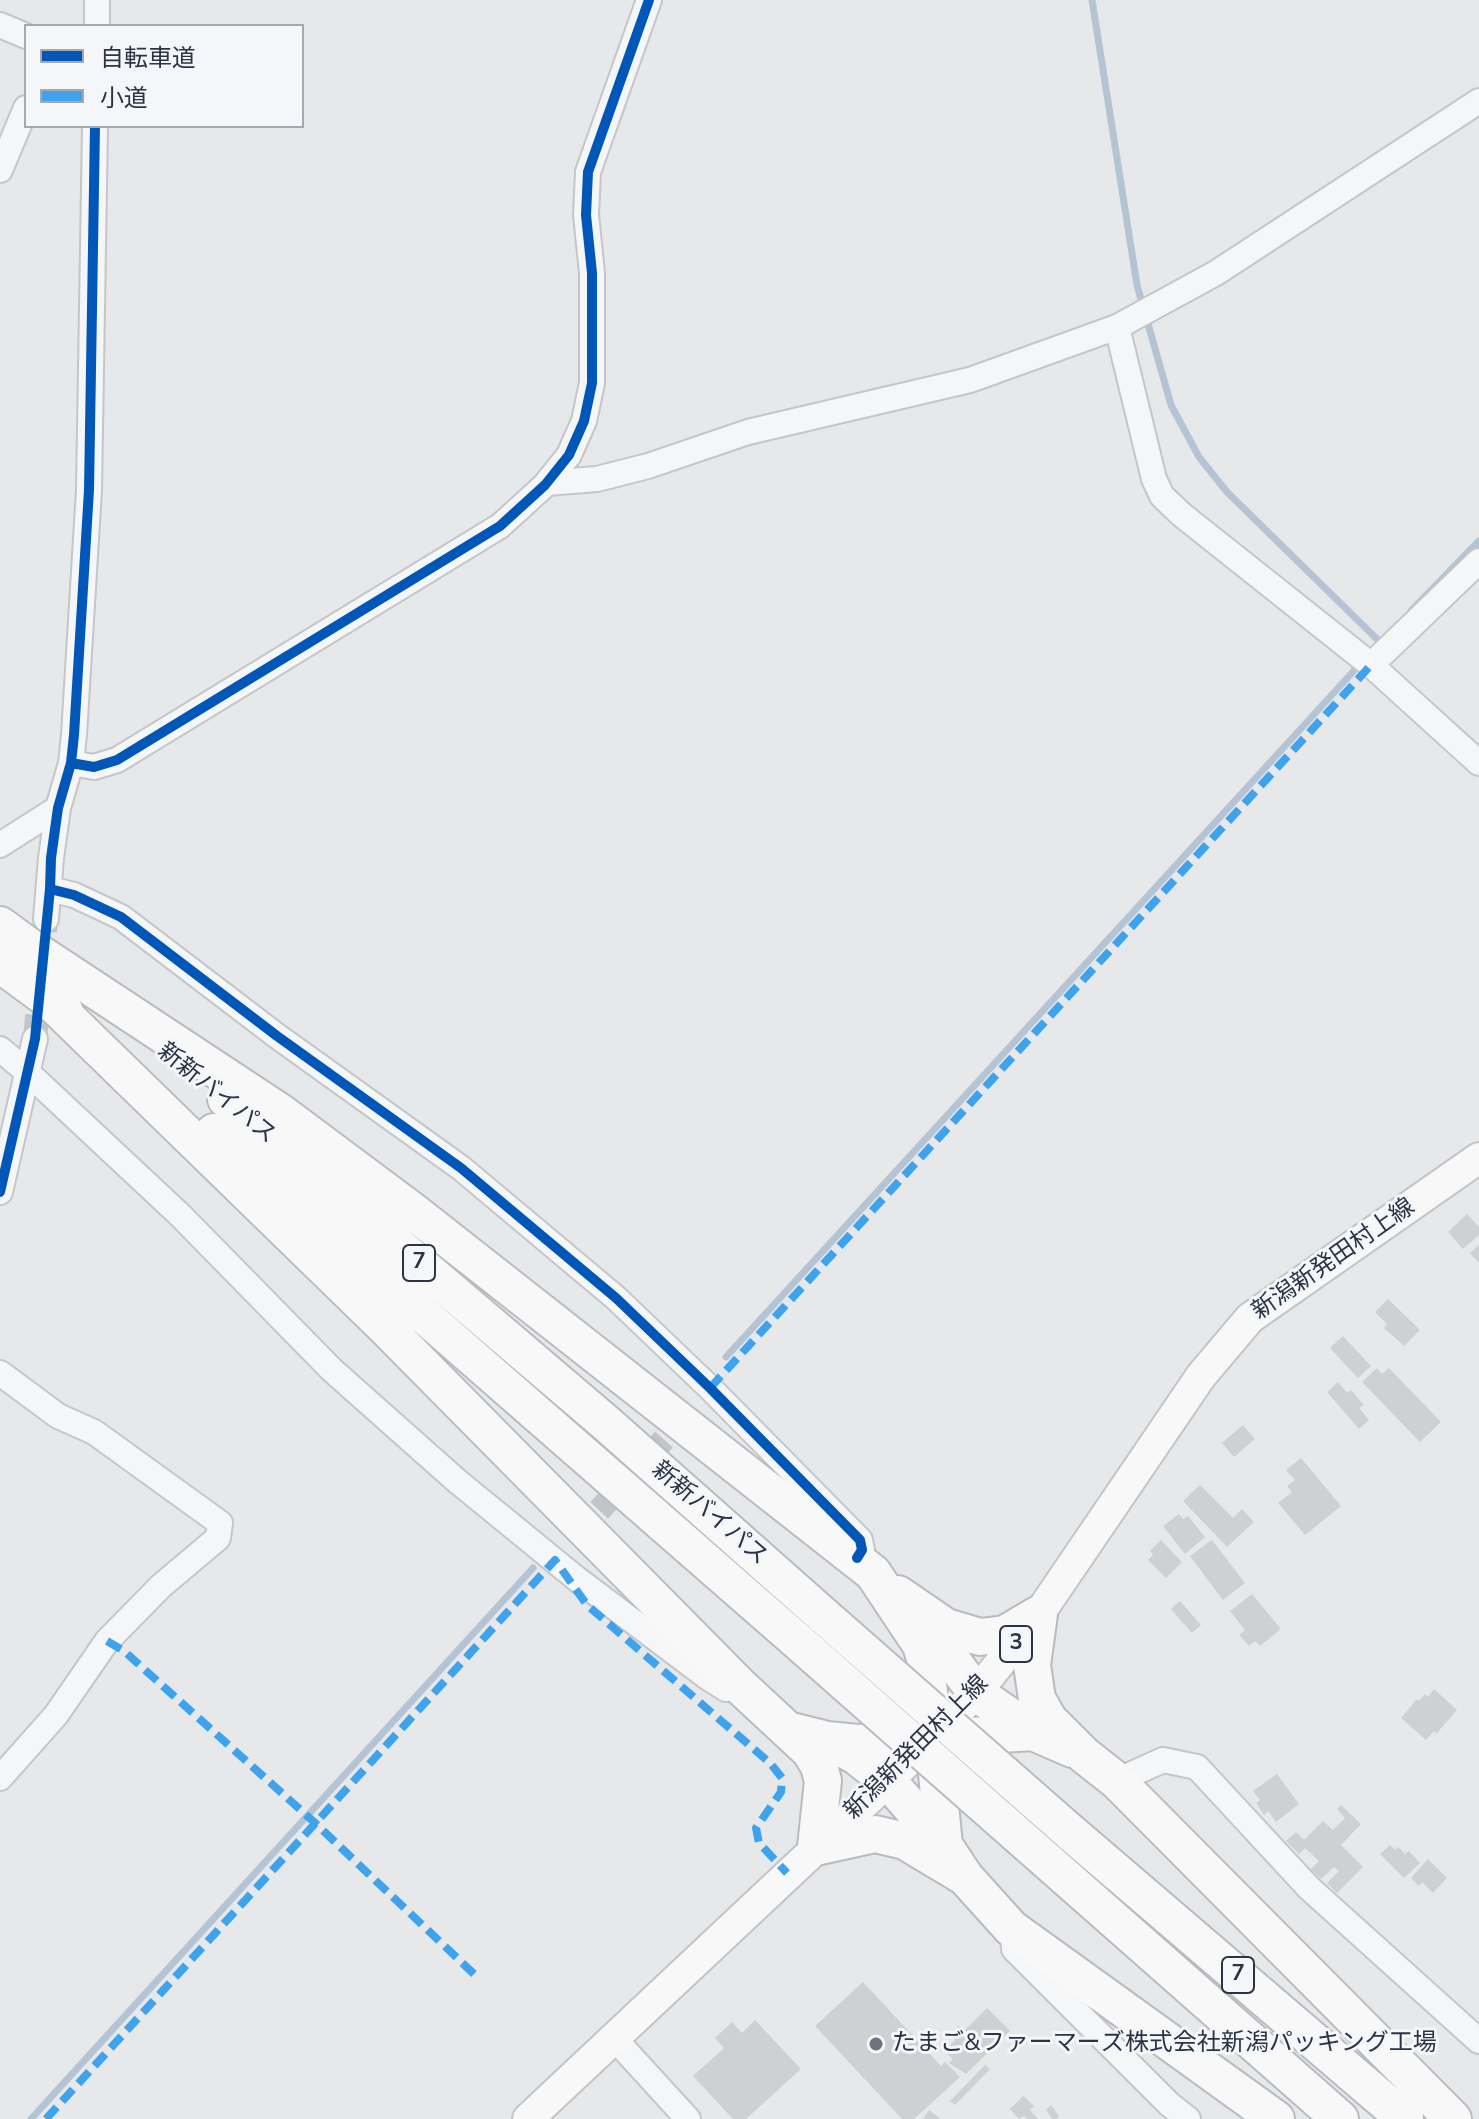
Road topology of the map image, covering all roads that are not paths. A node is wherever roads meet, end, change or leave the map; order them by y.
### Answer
1 (97, 0) edge
2 (649, 0) edge
3 (97, 24) edge
4 (0, 25) edge
5 (24, 35) edge
6 (1479, 101) edge
7 (24, 113) edge
8 (95, 128) edge
9 (0, 170) edge
10 (1117, 327) junction
11 (547, 483) junction
12 (1479, 561) edge
13 (1371, 665) junction
14 (71, 763) junction
15 (1479, 763) edge
16 (58, 808) junction
17 (0, 845) edge
18 (50, 889) junction
19 (0, 925) edge
20 (41, 935) junction
21 (0, 964) edge
22 (46, 997) junction
23 (35, 1039) tunnel mouth
24 (0, 1049) edge
25 (26, 1071) junction
26 (7, 1134) edge
27 (1479, 1158) edge
28 (0, 1192) edge
29 (0, 1373) edge
30 (710, 1388) junction
31 (692, 1410) tunnel mouth
32 (575, 1537) tunnel mouth
33 (555, 1560) junction
34 (865, 1566) junction
35 (911, 1605) junction
36 (1039, 1614) junction
37 (740, 1686) junction
38 (976, 1693) junction
39 (791, 1731) junction
40 (1033, 1732) junction
41 (932, 1737) junction
42 (827, 1740) junction
43 (1084, 1755) junction
44 (0, 1778) edge
45 (888, 1781) junction
46 (1117, 1781) junction
47 (944, 1845) junction
48 (816, 1847) junction
49 (965, 1877) junction
50 (1011, 1928) junction
51 (613, 2037) junction
52 (1479, 2041) edge
53 (528, 2119) edge
54 (688, 2119) edge
55 (1188, 2119) edge
56 (1276, 2119) edge
57 (1340, 2119) edge
58 (1405, 2119) edge
59 (1453, 2119) edge

1 - 3 street
2 - 11 street
4 - 5 street
6 - 10 street
7 - 9 street
8 - 14 street
10 - 11 street
10 - 13 street
11 - 14 street
12 - 13 street
13 - 15 street
14 - 16 street
16 - 17 street
16 - 18 street
18 - 20 street
18 - 30 street
19 - 20 highway, 新新バイパス / 7
20 - 34 highway
20 - 58 highway, 新新バイパス / 7, bridge
21 - 22 highway, 新新バイパス / 7
22 - 37 highway
22 - 57 highway, 新新バイパス / 7, bridge
23 - 25 street
24 - 25 street
25 - 26 street
25 - 33 street
26 - 28 street
27 - 36 main road, 新潟新発田村上線 / 3
29 - 44 street
30 - 31 street
30 - 34 street
32 - 33 street
33 - 37 street
34 - 35 highway
34 - 41 highway
35 - 36 highway
35 - 38 highway
36 - 38 main road, 新潟新発田村上線 / 3
36 - 43 highway
37 - 39 highway
38 - 40 highway
38 - 41 main road, 新潟新発田村上線 / 3
39 - 42 highway
39 - 48 highway
40 - 41 highway
40 - 43 highway
41 - 42 highway
41 - 45 main road, 新潟新発田村上線 / 3
41 - 47 highway
42 - 45 highway
43 - 46 highway
45 - 47 highway
45 - 48 main road, 新潟新発田村上線 / 3
46 - 52 street
46 - 59 highway
47 - 49 highway
48 - 49 highway
48 - 51 main road, 新潟新発田村上線 / 3
49 - 50 highway
50 - 55 street
50 - 56 highway
51 - 53 main road, 新潟新発田村上線 / 3
51 - 54 street

